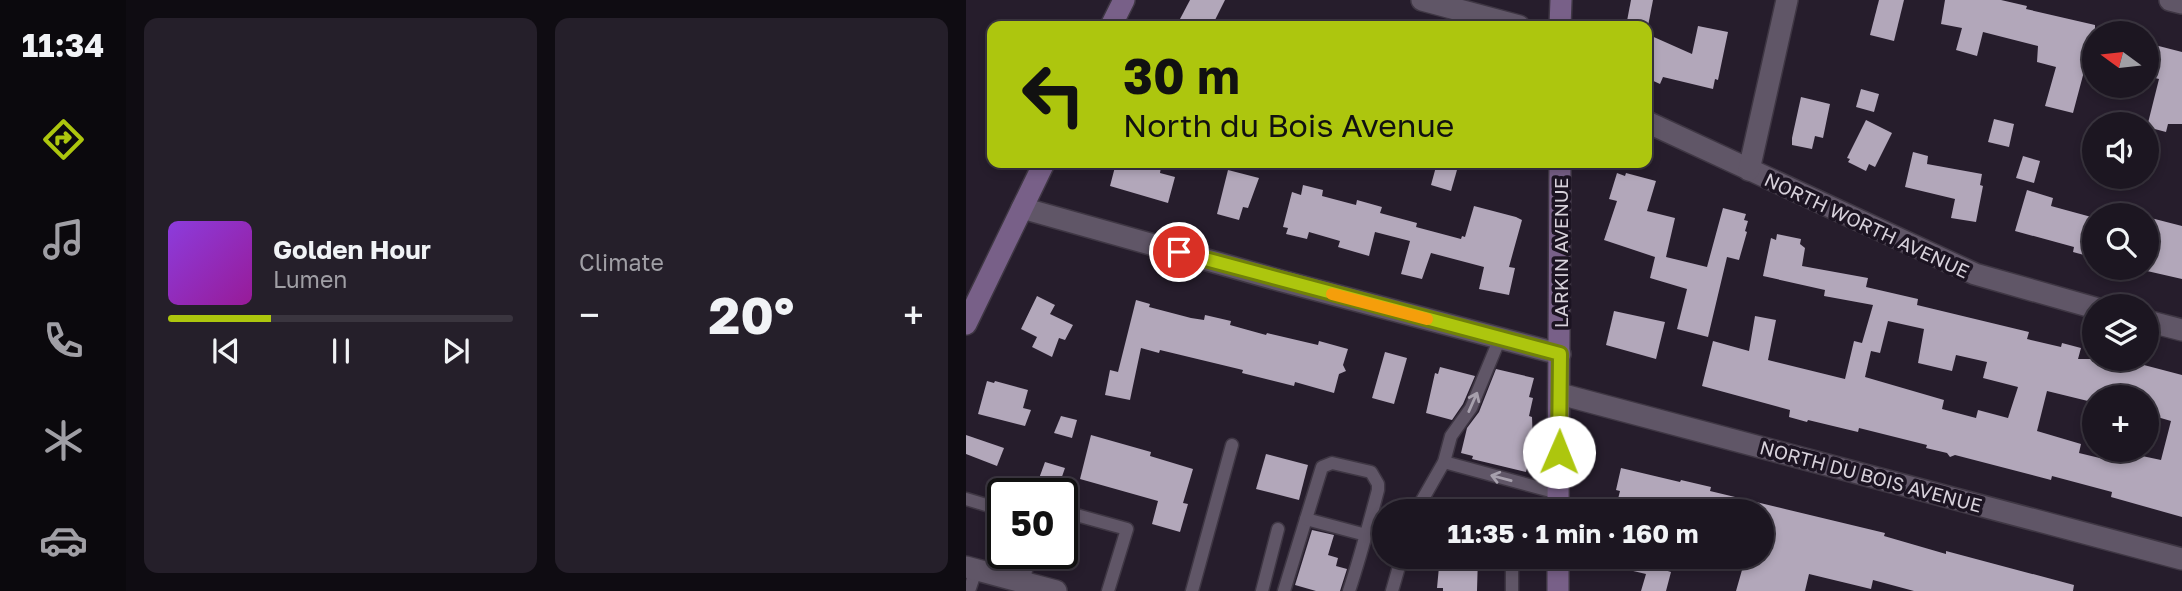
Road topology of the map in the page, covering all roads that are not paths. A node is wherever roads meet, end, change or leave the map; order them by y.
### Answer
1 (1124, 0) edge
2 (1422, 0) edge
3 (1561, 0) edge
4 (1787, 0) edge
5 (2171, 0) edge
6 (2182, 3) edge
7 (1114, 21) edge
8 (1500, 21) edge
9 (1560, 21) edge
10 (1652, 124) edge
11 (1042, 168) edge
12 (1560, 168) edge
13 (1749, 170) junction
14 (1022, 208) junction
15 (2082, 303) edge
16 (966, 324) edge
17 (2159, 324) edge
18 (2182, 330) edge
19 (1500, 338) junction
20 (1560, 354) junction
21 (1560, 394) junction
22 (1231, 445) dead end
23 (1444, 462) junction
24 (966, 499) edge
25 (1423, 499) edge
26 (1549, 499) edge
27 (1558, 499) edge
28 (987, 505) edge
29 (1078, 516) edge
30 (1306, 519) junction
31 (1278, 529) dead end
32 (1366, 535) junction
33 (2182, 559) edge
34 (971, 568) edge
35 (1026, 569) edge
36 (1398, 569) edge
37 (1512, 569) edge
38 (1558, 569) edge
39 (1024, 582) junction
40 (969, 591) edge
41 (1056, 591) edge
42 (1108, 591) edge
43 (1192, 591) edge
44 (1262, 591) edge
45 (1284, 591) edge
46 (1349, 591) edge
47 (1392, 591) edge
48 (1512, 591) edge
49 (1558, 591) edge

1 - 7 main road
2 - 8 street
3 - 9 main road
4 - 13 street
5 - 6 street
10 - 13 street, NORTH WORTH AVENUE
11 - 14 main road
12 - 20 main road, LARKIN AVENUE
13 - 15 street, NORTH WORTH AVENUE
14 - 16 main road
14 - 19 street
17 - 18 street
19 - 20 street
23 -> 19 lane
20 - 21 main road, LARKIN AVENUE
21 - 27 main road, LARKIN AVENUE
21 - 33 street, NORTH DU BOIS AVENUE
22 - 43 lane
23 - 25 lane
26 -> 23 lane
24 - 28 lane
29 - 42 lane
30 - 32 lane
30 - 32 lane
30 - 45 lane
31 - 44 lane
32 - 46 lane
34 - 39 street
34 - 40 lane
35 - 39 lane
36 - 47 lane
37 - 48 lane
38 - 49 main road
39 - 41 street

